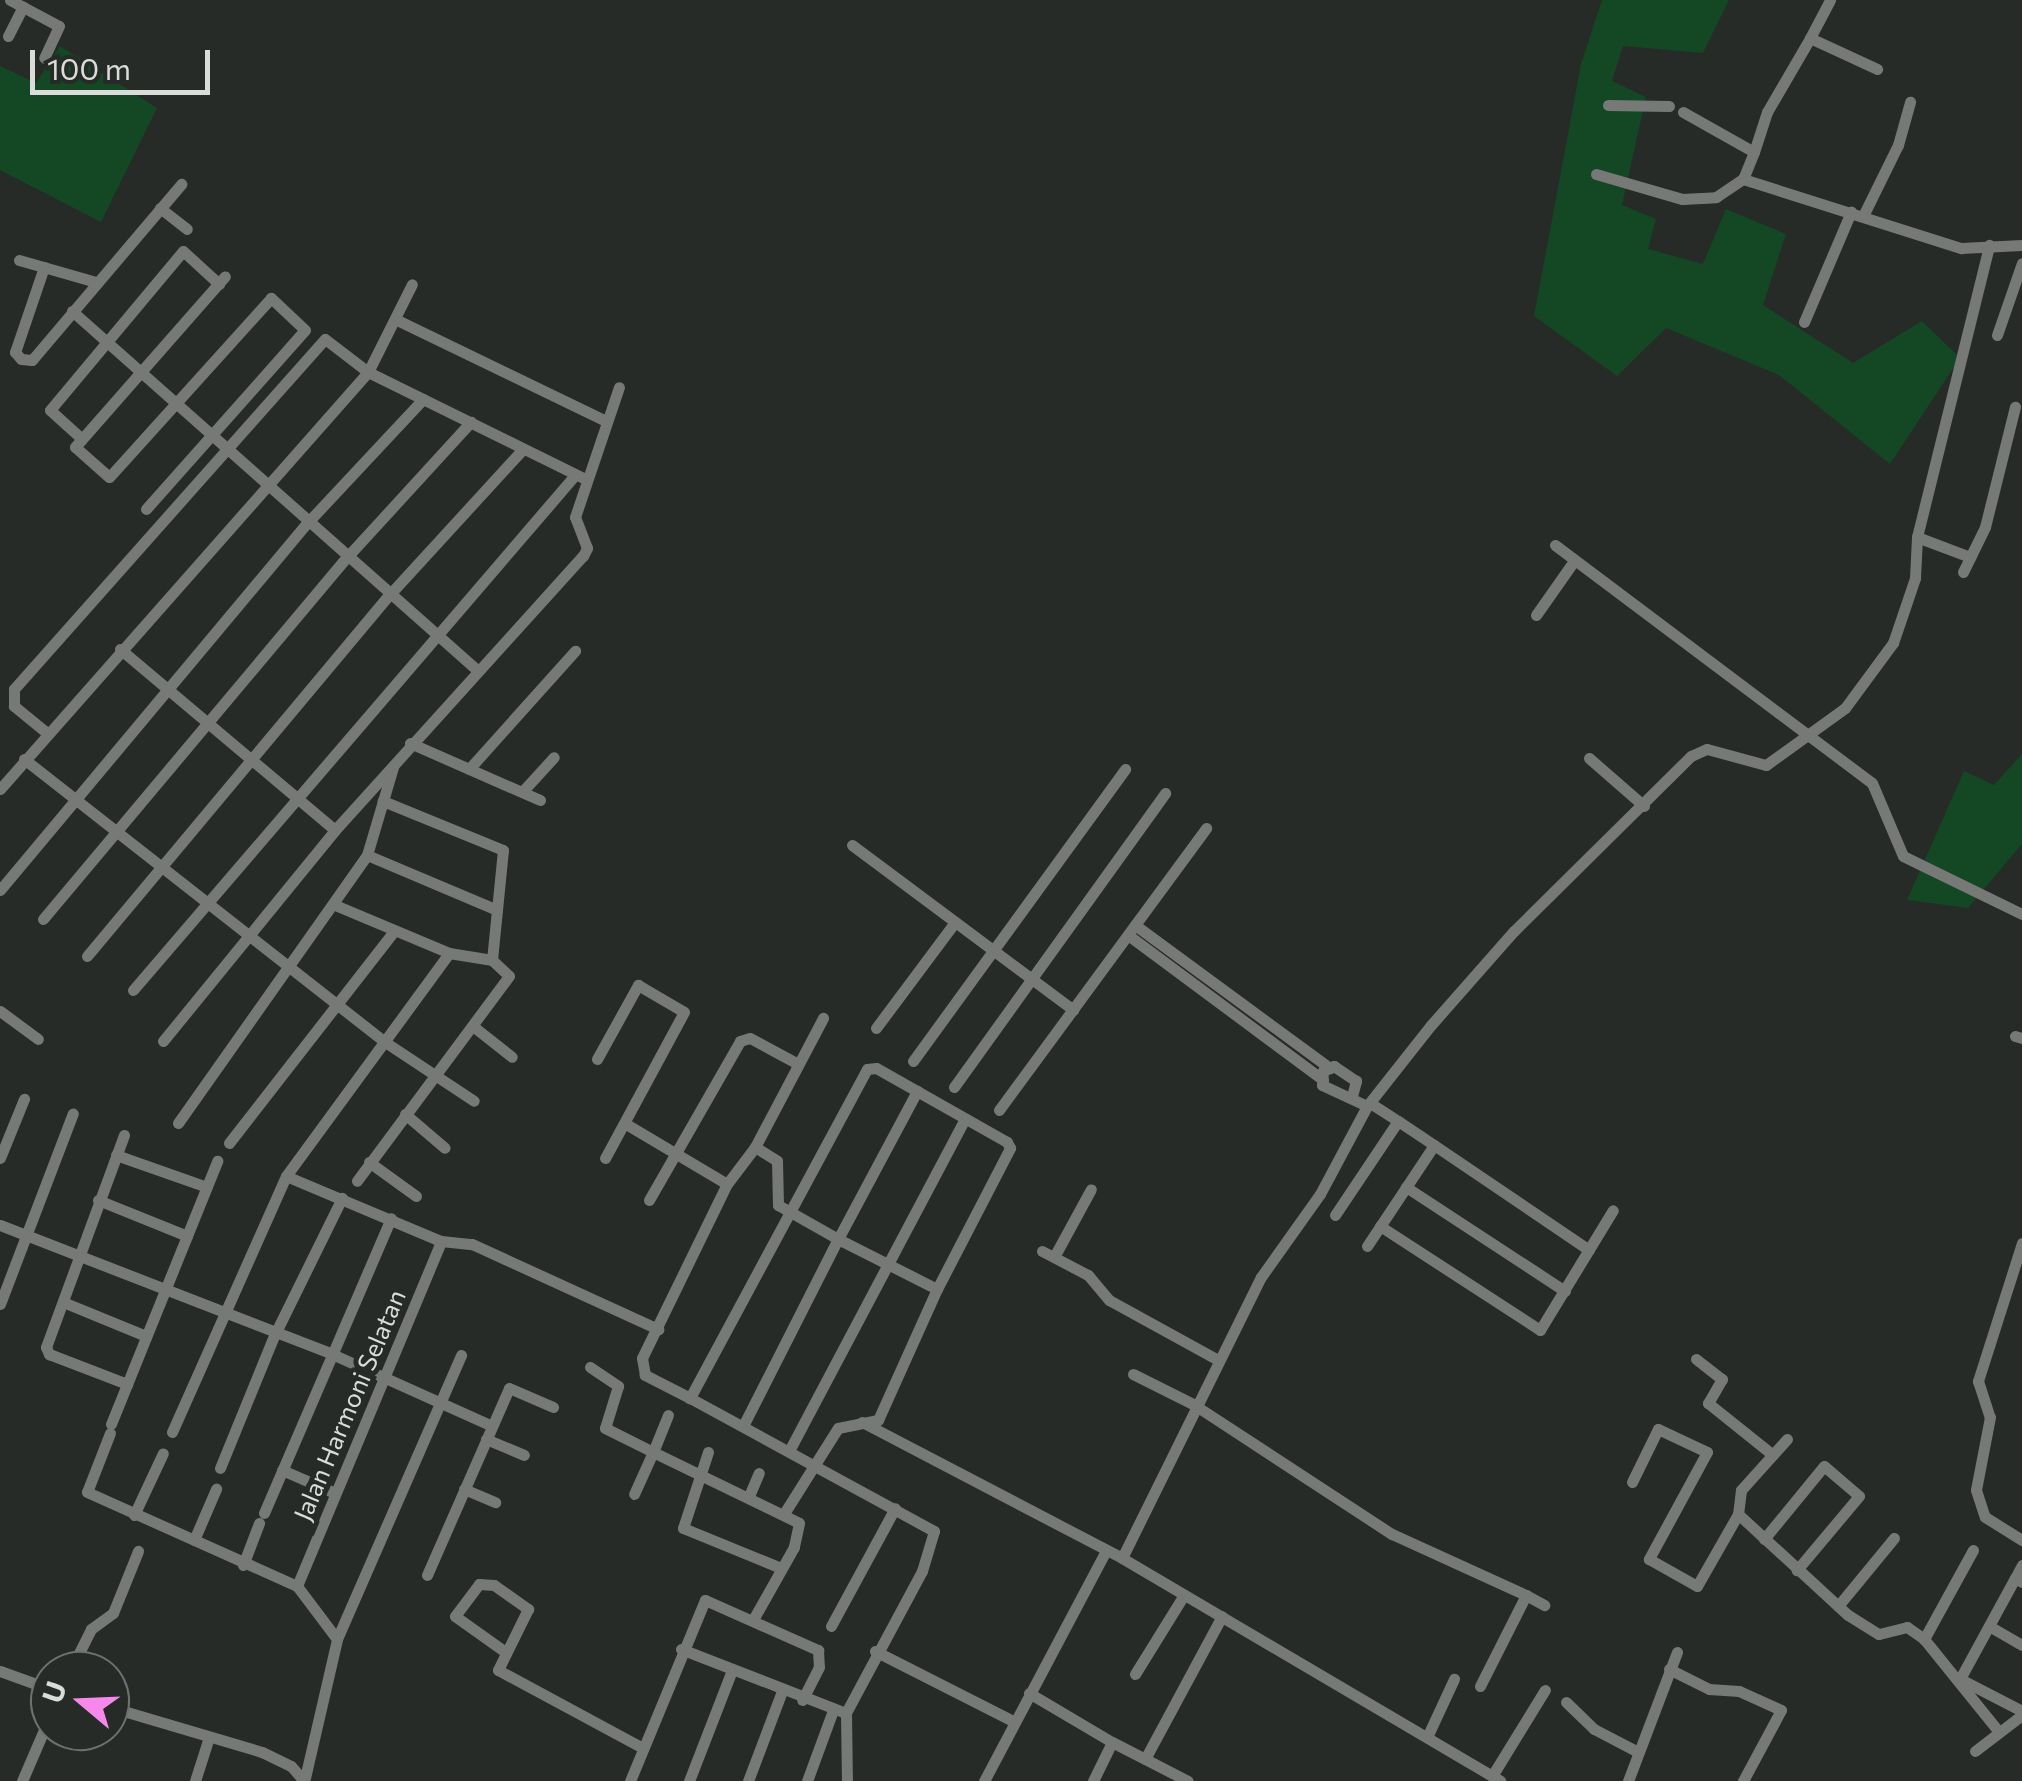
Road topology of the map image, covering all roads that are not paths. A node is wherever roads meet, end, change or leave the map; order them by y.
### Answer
1 (10, 0) edge
2 (1830, 0) edge
3 (26, 5) edge
4 (8, 36) dead end
5 (1810, 38) junction
6 (44, 58) dead end
7 (1877, 69) dead end
8 (1910, 102) dead end
9 (1608, 105) dead end
10 (1669, 106) dead end
11 (1683, 112) dead end
12 (1754, 152) junction
13 (1596, 174) dead end
14 (1743, 179) junction
15 (181, 184) dead end
16 (160, 208) junction
17 (1857, 214) junction
18 (187, 229) dead end
19 (1989, 245) junction
20 (2022, 245) edge
21 (19, 260) dead end
22 (2022, 263) edge
23 (44, 267) junction
24 (96, 282) junction
25 (412, 284) dead end
26 (72, 310) junction
27 (395, 319) junction
28 (1804, 322) dead end
29 (1997, 335) dead end
30 (106, 340) junction
31 (141, 372) junction
32 (368, 372) junction
33 (619, 386) dead end
34 (424, 399) junction
35 (176, 404) junction
36 (2015, 407) dead end
37 (604, 420) junction
38 (471, 422) junction
39 (212, 435) junction
40 (82, 440) junction
41 (226, 448) junction
42 (523, 448) junction
43 (580, 477) junction
44 (267, 484) junction
45 (146, 509) dead end
46 (309, 521) junction
47 (1917, 536) junction
48 (1555, 545) dead end
49 (348, 556) junction
50 (1970, 557) junction
51 (1574, 561) junction
52 (1963, 572) dead end
53 (390, 593) junction
54 (1536, 614) dead end
55 (436, 634) junction
56 (120, 650) junction
57 (575, 651) dead end
58 (478, 670) junction
59 (169, 691) junction
60 (207, 722) junction
61 (1808, 731) junction
62 (46, 733) junction
63 (410, 743) junction
64 (554, 757) dead end
65 (1589, 758) dead end
66 (24, 759) junction
67 (250, 759) junction
68 (395, 762) junction
69 (469, 769) junction
70 (1125, 770) dead end
71 (0, 789) edge
72 (522, 792) junction
73 (1166, 794) dead end
74 (296, 797) junction
75 (540, 800) dead end
76 (384, 801) junction
77 (78, 802) junction
78 (1644, 806) junction
79 (1206, 828) dead end
80 (335, 830) junction
81 (116, 832) junction
82 (852, 846) dead end
83 (367, 855) junction
84 (161, 867) junction
85 (0, 890) edge
86 (207, 903) junction
87 (336, 905) junction
88 (496, 910) junction
89 (2022, 914) edge
90 (43, 919) dead end
91 (955, 922) junction
92 (1132, 930) junction
93 (393, 932) junction
94 (247, 934) junction
95 (993, 951) junction
96 (449, 953) junction
97 (86, 956) dead end
98 (492, 960) junction
99 (292, 969) junction
100 (1031, 979) junction
101 (133, 990) dead end
102 (1217, 993) junction
103 (336, 1004) junction
104 (1073, 1010) junction
105 (0, 1011) edge
106 (822, 1018) dead end
107 (474, 1027) junction
108 (876, 1028) dead end
109 (38, 1039) dead end
110 (382, 1040) junction
111 (163, 1041) dead end
112 (512, 1057) dead end
113 (597, 1059) dead end
114 (913, 1062) dead end
115 (798, 1064) junction
116 (1330, 1068) junction
117 (438, 1072) junction
118 (1322, 1080) junction
119 (954, 1086) dead end
120 (917, 1091) junction
121 (1352, 1096) junction
122 (24, 1098) dead end
123 (474, 1101) dead end
124 (1368, 1104) junction
125 (999, 1110) dead end
126 (74, 1113) dead end
127 (405, 1114) junction
128 (965, 1119) junction
129 (1398, 1122) junction
130 (178, 1123) dead end
131 (626, 1124) junction
132 (124, 1135) dead end
133 (229, 1142) dead end
134 (1434, 1144) junction
135 (445, 1148) dead end
136 (755, 1148) junction
137 (677, 1154) junction
138 (116, 1155) junction
139 (0, 1158) edge
140 (605, 1158) dead end
141 (217, 1161) dead end
142 (369, 1162) junction
143 (286, 1176) junction
144 (357, 1181) dead end
145 (727, 1184) junction
146 (207, 1187) junction
147 (1406, 1187) junction
148 (1091, 1189) dead end
149 (416, 1196) dead end
150 (342, 1198) junction
151 (98, 1200) junction
152 (650, 1200) dead end
153 (1613, 1210) dead end
154 (788, 1212) junction
155 (1336, 1214) dead end
156 (391, 1218) junction
157 (0, 1224) edge
158 (1380, 1226) junction
159 (27, 1233) junction
160 (187, 1236) junction
161 (838, 1239) junction
162 (442, 1242) junction
163 (2022, 1243) edge
164 (1367, 1246) dead end
165 (1588, 1250) junction
166 (79, 1256) junction
167 (887, 1266) junction
168 (937, 1288) junction
169 (164, 1291) junction
170 (1565, 1292) junction
171 (63, 1302) junction
172 (0, 1304) edge
173 (220, 1314) junction
174 (658, 1329) junction
175 (146, 1336) junction
176 (274, 1336) junction
177 (332, 1354) junction
178 (461, 1355) dead end
179 (1696, 1358) dead end
180 (1218, 1360) junction
181 (590, 1366) dead end
182 (1133, 1374) dead end
183 (385, 1378) junction
184 (127, 1384) junction
185 (690, 1398) junction
186 (439, 1403) junction
187 (1193, 1404) junction
188 (553, 1408) dead end
189 (668, 1415) dead end
190 (862, 1422) junction
191 (742, 1426) junction
192 (172, 1432) dead end
193 (489, 1432) junction
194 (1786, 1439) dead end
195 (789, 1451) junction
196 (164, 1452) dead end
197 (653, 1452) junction
198 (708, 1452) dead end
199 (1772, 1454) junction
200 (524, 1455) dead end
201 (817, 1466) junction
202 (220, 1468) dead end
203 (282, 1470) junction
204 (759, 1473) dead end
205 (698, 1474) junction
206 (1632, 1482) dead end
207 (216, 1489) dead end
208 (464, 1489) junction
209 (335, 1493) junction
210 (634, 1494) dead end
211 (749, 1496) junction
212 (494, 1502) dead end
213 (895, 1508) junction
214 (785, 1512) junction
215 (1738, 1514) junction
216 (134, 1515) junction
217 (1894, 1538) dead end
218 (194, 1540) junction
219 (1764, 1540) junction
220 (2022, 1540) edge
221 (138, 1550) dead end
222 (1974, 1550) dead end
223 (1106, 1551) junction
224 (1122, 1558) junction
225 (243, 1565) junction
226 (2022, 1566) edge
227 (781, 1568) junction
228 (1797, 1570) junction
229 (426, 1575) dead end
230 (2018, 1580) edge
231 (297, 1586) junction
232 (1184, 1595) junction
233 (1526, 1595) junction
234 (1544, 1605) dead end
235 (1838, 1606) junction
236 (1222, 1616) junction
237 (754, 1618) junction
238 (831, 1626) dead end
239 (1989, 1626) junction
240 (337, 1639) junction
241 (1924, 1639) junction
242 (2022, 1644) edge
243 (681, 1649) junction
244 (80, 1651) edge
245 (504, 1651) junction
246 (875, 1651) junction
247 (1677, 1652) dead end
248 (1669, 1669) junction
249 (732, 1670) junction
250 (0, 1671) edge
251 (1135, 1674) dead end
252 (1960, 1678) junction
253 (1454, 1679) dead end
254 (30, 1681) edge
255 (1480, 1686) dead end
256 (1545, 1690) dead end
257 (782, 1691) junction
258 (1029, 1694) junction
259 (802, 1700) junction
260 (1566, 1702) dead end
261 (832, 1712) junction
262 (130, 1713) edge
263 (2022, 1713) edge
264 (846, 1714) junction
265 (1011, 1720) junction
266 (1999, 1732) junction
267 (1428, 1735) junction
268 (209, 1737) junction
269 (1112, 1742) junction
270 (643, 1748) junction
271 (1975, 1750) dead end
272 (35, 1751) edge
273 (1638, 1752) junction
274 (1144, 1759) junction
275 (1496, 1778) edge
276 (305, 1780) edge
277 (22, 1781) edge
278 (195, 1781) edge
279 (630, 1781) edge
280 (689, 1781) edge
281 (748, 1781) edge
282 (807, 1781) edge
283 (847, 1781) edge
284 (984, 1781) edge
285 (1093, 1781) edge
286 (1188, 1781) edge
287 (1628, 1781) edge
288 (1743, 1781) edge

1 - 3 street
2 - 5 street
3 - 4 street
3 - 6 street
5 - 7 street
5 - 12 street
8 - 17 street
9 - 10 street
11 - 12 street
12 - 14 street
13 - 14 street
14 - 17 street
15 - 16 street
16 - 18 street
16 - 24 street
17 - 19 street
17 - 28 street
19 - 20 street
19 - 47 street
21 - 23 street
22 - 29 street
23 - 24 street
23 - 26 street
24 - 26 street
25 - 27 street
26 - 30 street
27 - 32 street
27 - 37 street
30 - 31 street
30 - 31 street
30 - 40 street
31 - 35 street
31 - 40 street
32 - 34 street
32 - 41 street
32 - 44 street
33 - 37 street
34 - 38 street
34 - 46 street
35 - 39 street
35 - 39 street
35 - 40 street
36 - 50 street
37 - 43 street
38 - 42 street
38 - 49 street
39 - 41 street
39 - 45 street
41 - 44 street
41 - 62 street
42 - 43 street
42 - 53 street
43 - 55 street
43 - 58 street
44 - 46 street
44 - 56 street
46 - 49 street
46 - 59 street
47 - 50 street
47 - 61 street
48 - 51 street
49 - 53 street
49 - 60 street
50 - 52 street
51 - 54 street
51 - 61 street
53 - 55 street
53 - 67 street
55 - 58 street
55 - 74 street
56 - 59 street
56 - 62 street
57 - 69 street
58 - 63 street
59 - 60 street
59 - 77 street
60 - 67 street
60 - 81 street
61 - 78 street
61 - 89 street
62 - 66 street
63 - 68 street
63 - 69 street
64 - 72 street
65 - 78 street
66 - 71 street
66 - 77 street
67 - 74 street
67 - 84 street
68 - 76 street
68 - 80 street
69 - 72 street
70 - 95 street
72 - 75 street
73 - 100 street
74 - 80 street
74 - 86 street
76 - 83 street
76 - 88 street
77 - 81 street
77 - 85 street
78 - 124 street
79 - 92 street
80 - 94 street
81 - 84 street
81 - 90 street
82 - 91 street
83 - 87 street
83 - 88 street
84 - 86 street
84 - 97 street
86 - 94 street
86 - 101 street
87 - 93 street
87 - 99 street
88 - 98 street
91 - 95 street
91 - 108 street
92 - 102 street
92 - 104 street
93 - 96 street
93 - 103 street
94 - 99 street
94 - 111 street
95 - 100 street
95 - 114 street
96 - 98 street
96 - 110 street
98 - 107 street
99 - 103 street
99 - 130 street
100 - 104 street
100 - 119 street
102 - 116 street
102 - 118 street
103 - 110 street
103 - 133 street
104 - 125 street
105 - 109 street
106 - 115 street
107 - 112 street
107 - 117 street
110 - 117 street
110 - 143 street
113 - 131 street
115 - 136 street
115 - 137 street
116 - 118 street
116 - 121 street
117 - 123 street
117 - 127 street
118 - 121 street
120 - 128 street
120 - 154 street
120 - 161 street
121 - 124 street
122 - 139 street
124 - 129 street
124 - 180 street
126 - 159 street
127 - 135 street
127 - 142 street
128 - 167 street
128 - 168 street
129 - 134 street
129 - 155 street
131 - 137 street
131 - 140 street
132 - 138 street
134 - 147 street
134 - 165 street
136 - 145 street
136 - 154 street
137 - 145 street
137 - 152 street
138 - 146 street
138 - 151 street
141 - 146 street
142 - 144 street
142 - 149 street
143 - 150 street
143 - 173 street
145 - 174 street
146 - 160 street
147 - 158 street
147 - 170 street
148 - 180 street
150 - 156 street
150 - 176 street
151 - 160 street
151 - 166 street
153 - 165 street
154 - 161 street
154 - 185 street
156 - 162 street
156 - 177 street
157 - 159 street
158 - 164 street
158 - 170 street
159 - 166 street
159 - 172 street
160 - 169 street
161 - 167 street
161 - 191 street
162 - 174 street
162 - 183 street, Jalan Harmoni Selatan
163 - 220 street
165 - 170 street
166 - 169 street
166 - 171 street
167 - 168 street
167 - 195 street
168 - 190 street
169 - 173 street
169 - 175 street
171 - 175 street
171 - 184 street
173 - 176 street
173 - 192 street
174 - 185 street
175 - 184 street
176 - 177 street
176 - 202 street
177 - 183 street
177 - 203 street
178 - 186 street
179 - 199 street
180 - 187 street
181 - 197 street
182 - 187 street
183 - 186 street
183 - 209 street, Jalan Harmoni Selatan
184 - 216 street
185 - 191 street
186 - 193 street
186 - 240 street
187 - 224 street
187 - 233 street
188 - 193 street
189 - 197 street
190 - 201 street
190 - 223 street
191 - 195 street
193 - 200 street
193 - 208 street
194 - 199 street
195 - 201 street
196 - 216 street
197 - 205 street
197 - 210 street
198 - 205 street
199 - 215 street
201 - 213 street
201 - 214 street
203 - 209 street
203 - 225 street
204 - 211 street
205 - 211 street
205 - 227 street
206 - 215 street
207 - 218 street
208 - 212 street
208 - 229 street
209 - 231 street, Jalan Harmoni Selatan
211 - 214 street
213 - 238 street
213 - 246 street
214 - 227 street
215 - 219 street
216 - 218 street
217 - 235 street
218 - 225 street
219 - 228 street
219 - 228 street
221 - 244 street
222 - 241 street
223 - 224 street
223 - 258 street
224 - 232 street
225 - 231 street
226 - 230 street
227 - 237 street
228 - 235 street
230 - 239 street
231 - 240 street
232 - 236 street
232 - 251 street
233 - 234 street
233 - 255 street
235 - 241 street
236 - 267 street
236 - 274 street
237 - 243 street
237 - 259 street
239 - 242 street
239 - 252 street
240 - 276 street
241 - 252 street
243 - 249 street
243 - 270 street
245 - 245 street
245 - 270 street
246 - 264 street
246 - 265 street
247 - 248 street
248 - 273 street
248 - 288 street
249 - 257 street
249 - 280 street
250 - 254 street
252 - 263 street
252 - 266 street
253 - 267 street
256 - 275 street
257 - 259 street
257 - 281 street
258 - 265 street
258 - 269 street
259 - 261 street
260 - 273 street
261 - 264 street
261 - 282 street
262 - 268 street
263 - 266 street
264 - 283 street
265 - 284 street
266 - 271 street
267 - 275 street
268 - 276 street
268 - 278 street
269 - 274 street
269 - 285 street
270 - 279 street
272 - 277 street
273 - 287 street
274 - 286 street

